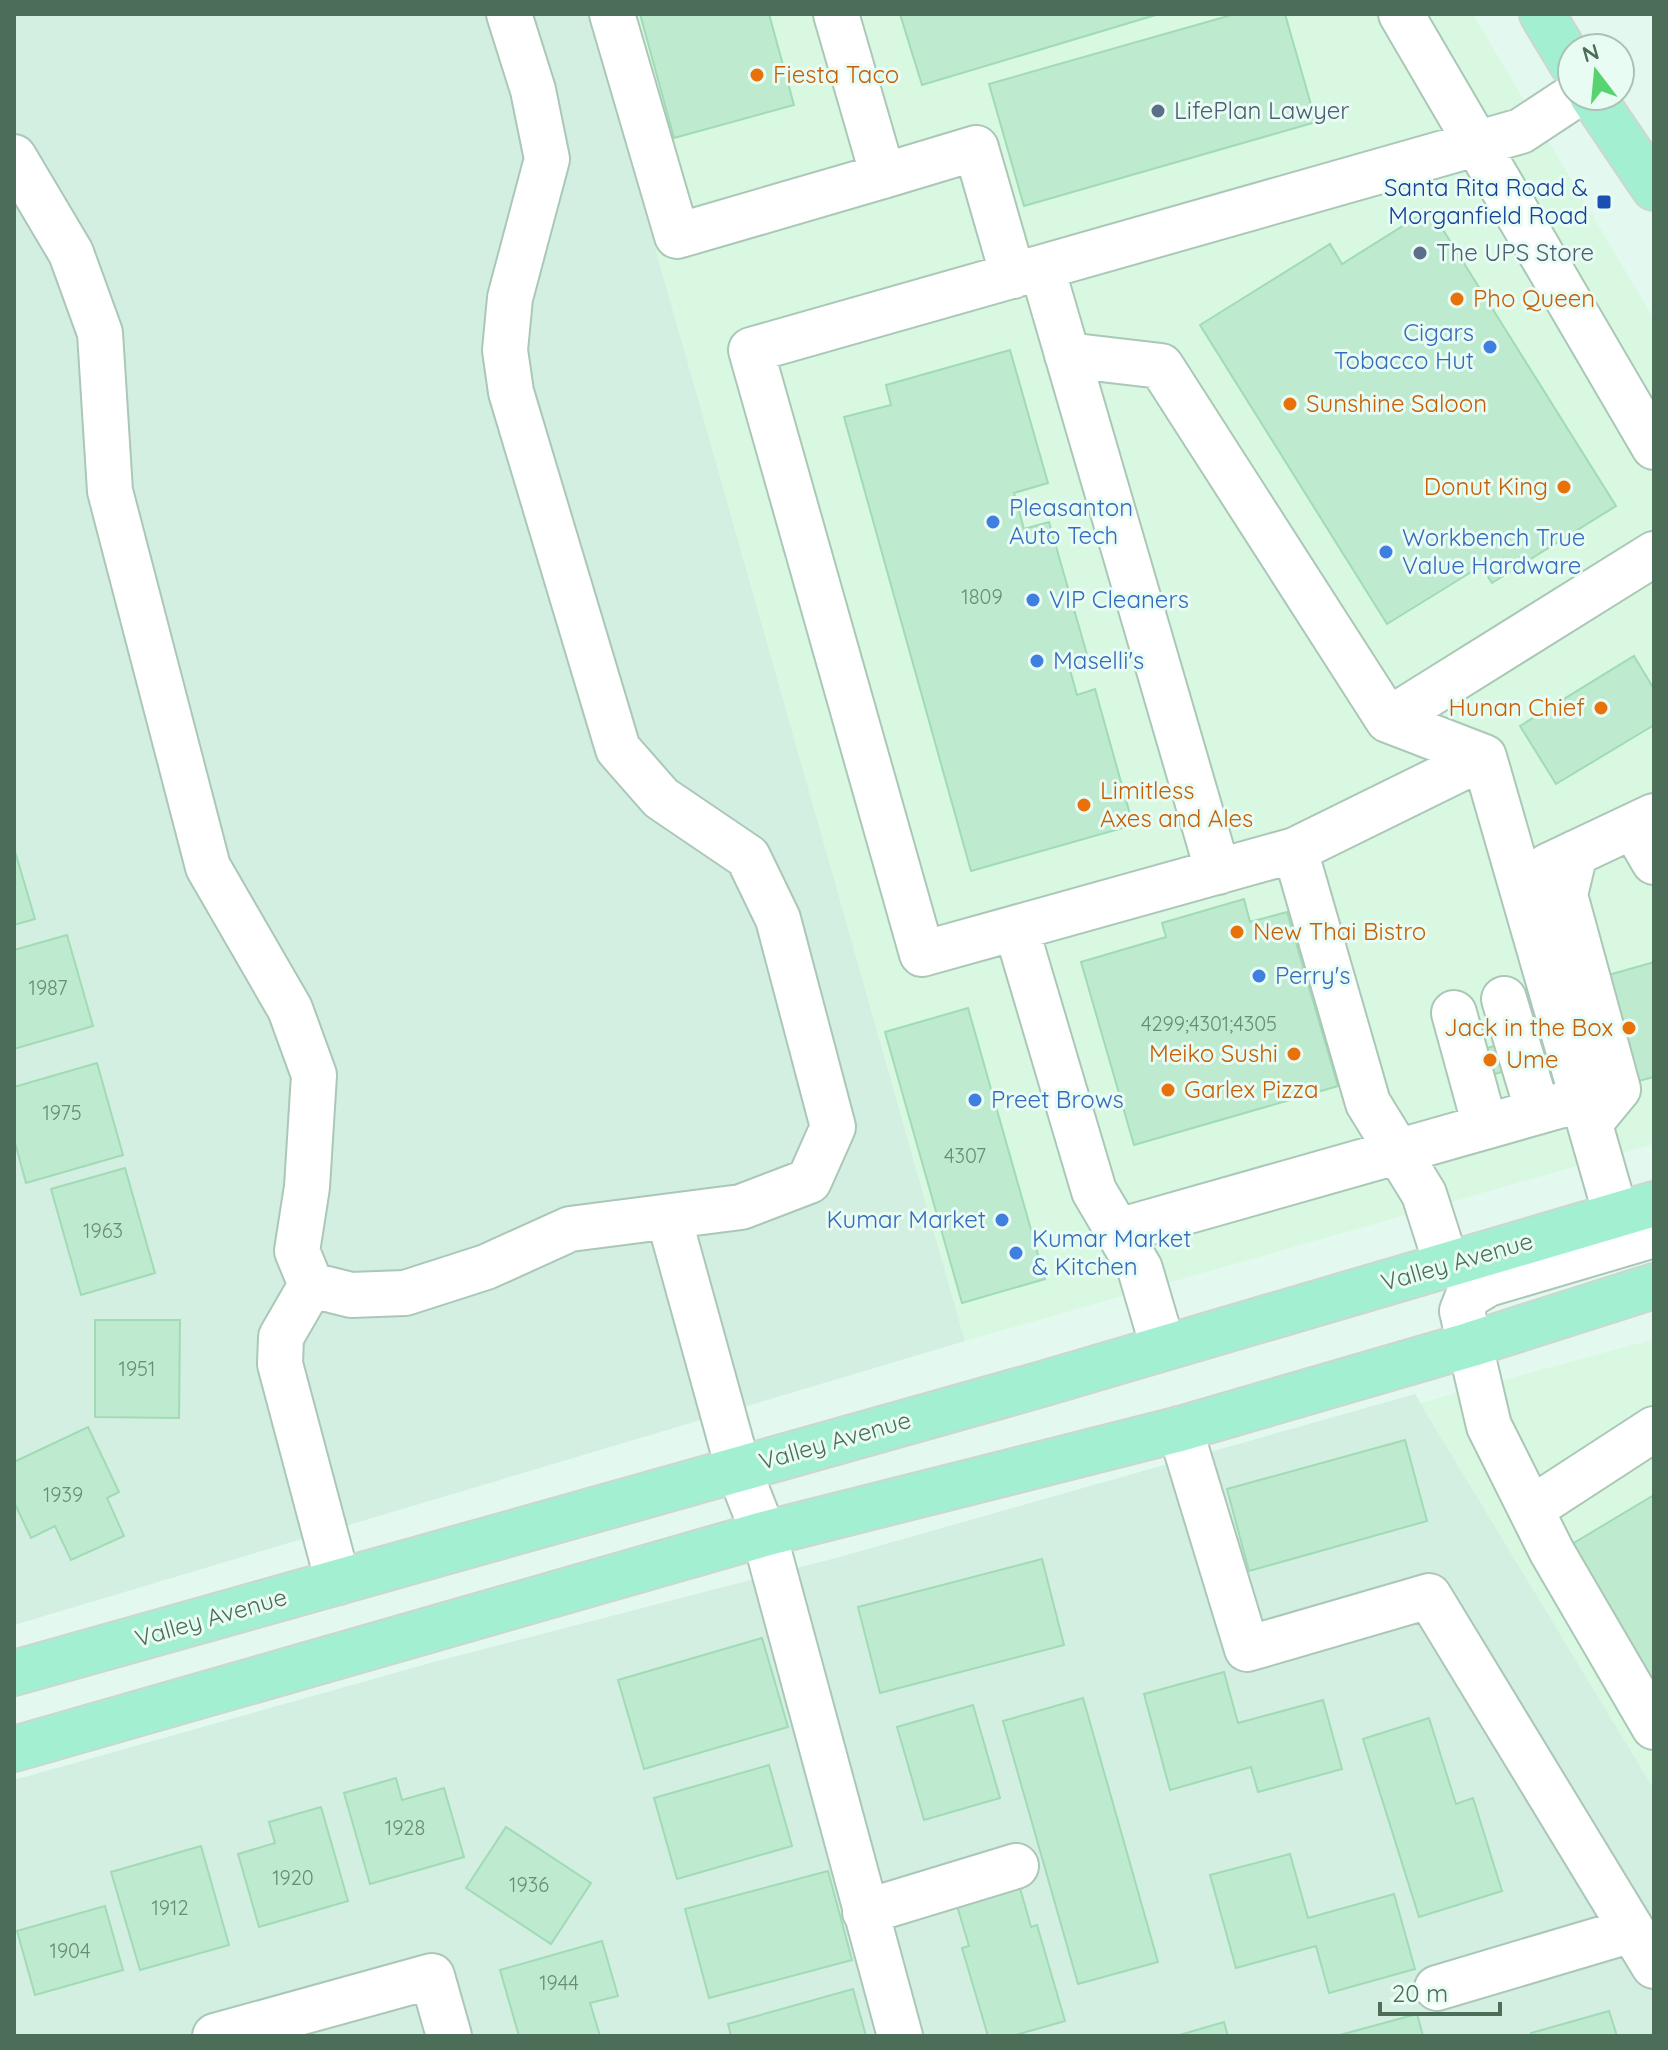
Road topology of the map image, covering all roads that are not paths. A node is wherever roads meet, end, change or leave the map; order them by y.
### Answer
1 (509, 14) edge
2 (612, 14) edge
3 (836, 14) edge
4 (1401, 14) edge
5 (1542, 14) edge
6 (1556, 37) edge
7 (1556, 108) edge
8 (1603, 112) edge
9 (1476, 144) junction
10 (14, 157) edge
11 (883, 176) junction
12 (1654, 188) edge
13 (1028, 272) junction
14 (1067, 355) junction
15 (1654, 447) edge
16 (1654, 554) edge
17 (1388, 720) junction
18 (1484, 757) junction
19 (1647, 834) edge
20 (1295, 850) junction
21 (1575, 853) junction
22 (1218, 872) junction
23 (1519, 880) junction
24 (1016, 928) junction
25 (1504, 999) dead end
26 (1454, 1013) dead end
27 (1587, 1111) junction
28 (1538, 1112) junction
29 (1485, 1126) junction
30 (1398, 1151) junction
31 (1635, 1210) edge
32 (669, 1218) junction
33 (1118, 1231) junction
34 (1654, 1235) edge
35 (1447, 1266) junction
36 (311, 1285) junction
37 (1654, 1286) edge
38 (1472, 1344) junction
39 (1163, 1347) junction
40 (1180, 1429) junction
41 (1654, 1429) edge
42 (738, 1468) junction
43 (1531, 1509) junction
44 (764, 1534) junction
45 (338, 1582) junction
46 (14, 1673) edge
47 (1654, 1727) edge
48 (14, 1749) edge
49 (1016, 1866) dead end
50 (865, 1912) junction
51 (1643, 1948) edge
52 (1437, 1988) dead end
53 (215, 2036) edge
54 (449, 2036) edge
55 (900, 2036) edge

1 - 32 street
2 - 11 street
3 - 11 street
4 - 9 street
5 - 6 main road
7 - 9 street
8 - 12 main road
9 - 13 street
9 - 15 street
10 - 36 street
11 - 13 street
13 - 14 street
13 - 24 street
14 - 17 street
14 - 22 street
16 - 17 street
17 - 18 street
18 - 20 street
18 - 23 street
19 - 21 street
20 - 22 street
20 - 30 street
21 - 23 street
21 - 27 street
22 - 24 street
23 - 27 street
24 - 33 street
25 - 28 street
26 - 29 street
27 - 28 street
27 - 31 street
28 - 29 street
29 - 30 street
30 - 33 street
30 - 35 street
31 - 35 main road, Valley Avenue
32 - 36 street
32 - 42 street
33 - 39 street
34 - 38 street
35 - 39 main road, Valley Avenue
36 - 45 street
37 - 38 main road
38 - 40 main road
38 - 43 street
39 - 42 main road, Valley Avenue
40 - 44 main road
40 - 51 street
41 - 43 street
42 - 44 street
42 - 45 main road, Valley Avenue
43 - 47 street
44 - 48 main road
44 - 50 street
45 - 46 main road, Valley Avenue
49 - 50 street
50 - 55 street
51 - 52 street
53 - 54 street

